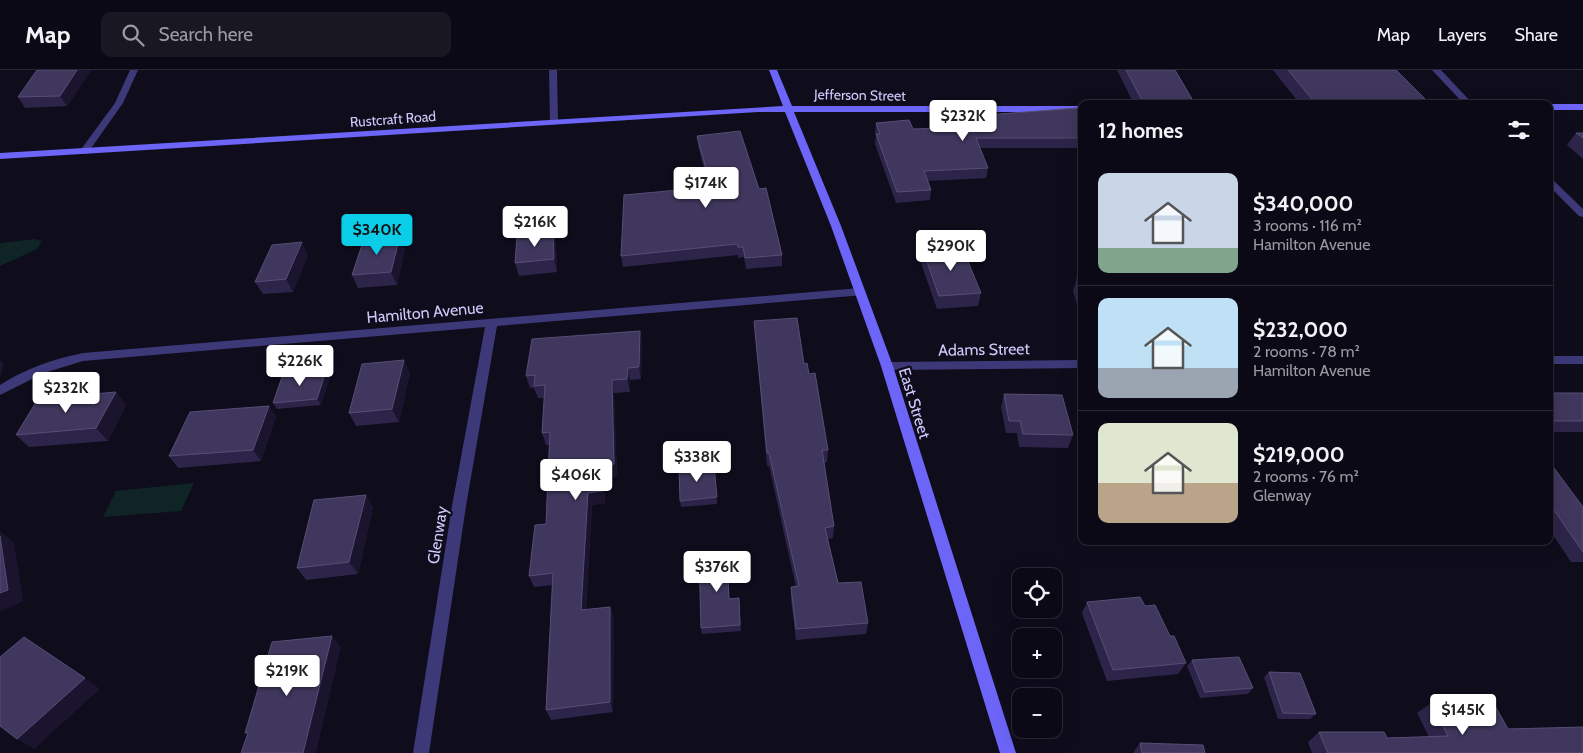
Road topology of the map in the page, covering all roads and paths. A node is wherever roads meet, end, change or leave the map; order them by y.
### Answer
1 (134, 70) edge
2 (553, 70) edge
3 (773, 70) edge
4 (1436, 70) edge
5 (1465, 100) edge
6 (1553, 107) edge
7 (1583, 107) edge
8 (788, 108) junction
9 (1078, 109) edge
10 (554, 122) junction
11 (84, 152) junction
12 (0, 156) edge
13 (1553, 185) edge
14 (1583, 214) edge
15 (860, 292) junction
16 (492, 322) junction
17 (1553, 360) edge
18 (1583, 360) edge
19 (1078, 364) edge
20 (887, 366) junction
21 (0, 391) edge
22 (421, 753) edge
23 (1008, 753) edge

1 - 11 street
2 - 10 street
3 - 8 main road, East Street
4 - 5 street
6 - 7 main road
8 - 9 main road, Jefferson Street
8 - 10 main road, Rustcraft Road
8 - 15 main road, East Street
10 - 11 main road, Rustcraft Road
11 - 12 main road, Rustcraft Road
13 - 14 street
15 - 16 street, Hamilton Avenue
15 - 20 main road, East Street
16 - 21 street, Hamilton Avenue
16 - 22 street, Glenway
17 - 18 street
19 - 20 street, Adams Street
20 - 23 main road, East Street

